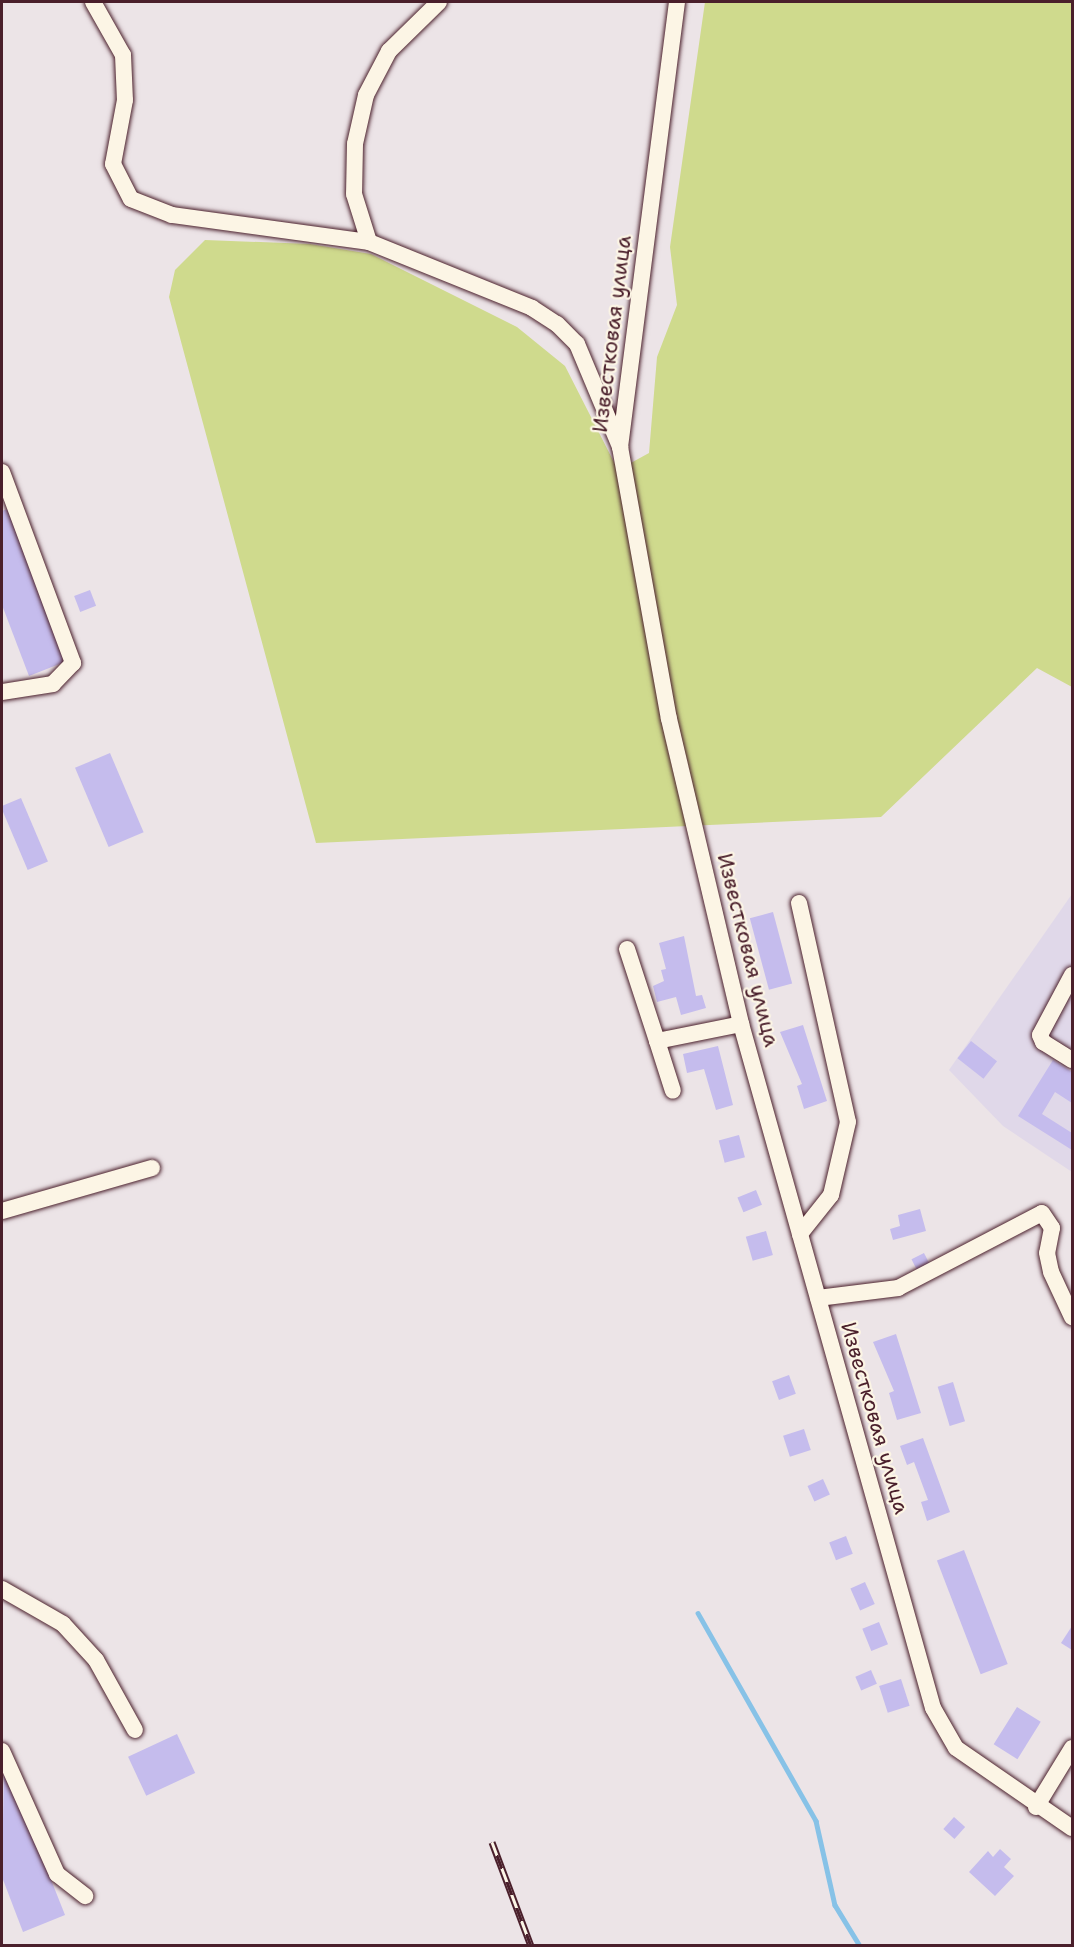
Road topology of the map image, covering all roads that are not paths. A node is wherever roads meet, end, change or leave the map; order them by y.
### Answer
1 (93, 2) edge
2 (439, 2) edge
3 (677, 2) edge
4 (369, 242) junction
5 (620, 447) junction
6 (2, 472) edge
7 (2, 692) edge
8 (799, 903) dead end
9 (627, 950) dead end
10 (1072, 975) edge
11 (741, 1024) junction
12 (657, 1041) junction
13 (1072, 1060) edge
14 (673, 1091) dead end
15 (152, 1168) dead end
16 (2, 1211) edge
17 (800, 1234) junction
18 (819, 1298) junction
19 (1072, 1317) edge
20 (5, 1587) edge
21 (135, 1730) dead end
22 (1072, 1748) edge
23 (2, 1751) edge
24 (1035, 1807) junction
25 (1072, 1828) edge
26 (85, 1896) dead end

1 - 4 street
2 - 4 street
3 - 5 street, Известковая улица
4 - 5 street
5 - 11 street, Известковая улица
6 - 7 street
8 - 17 street
9 - 12 street
10 - 13 street
11 - 12 street
11 - 17 street, Известковая улица
12 - 14 street
15 - 16 street
17 - 18 street, Известковая улица
18 - 19 street
18 - 24 street, Известковая улица
20 - 21 street
22 - 24 street
23 - 26 street
24 - 25 street, Известковая улица

